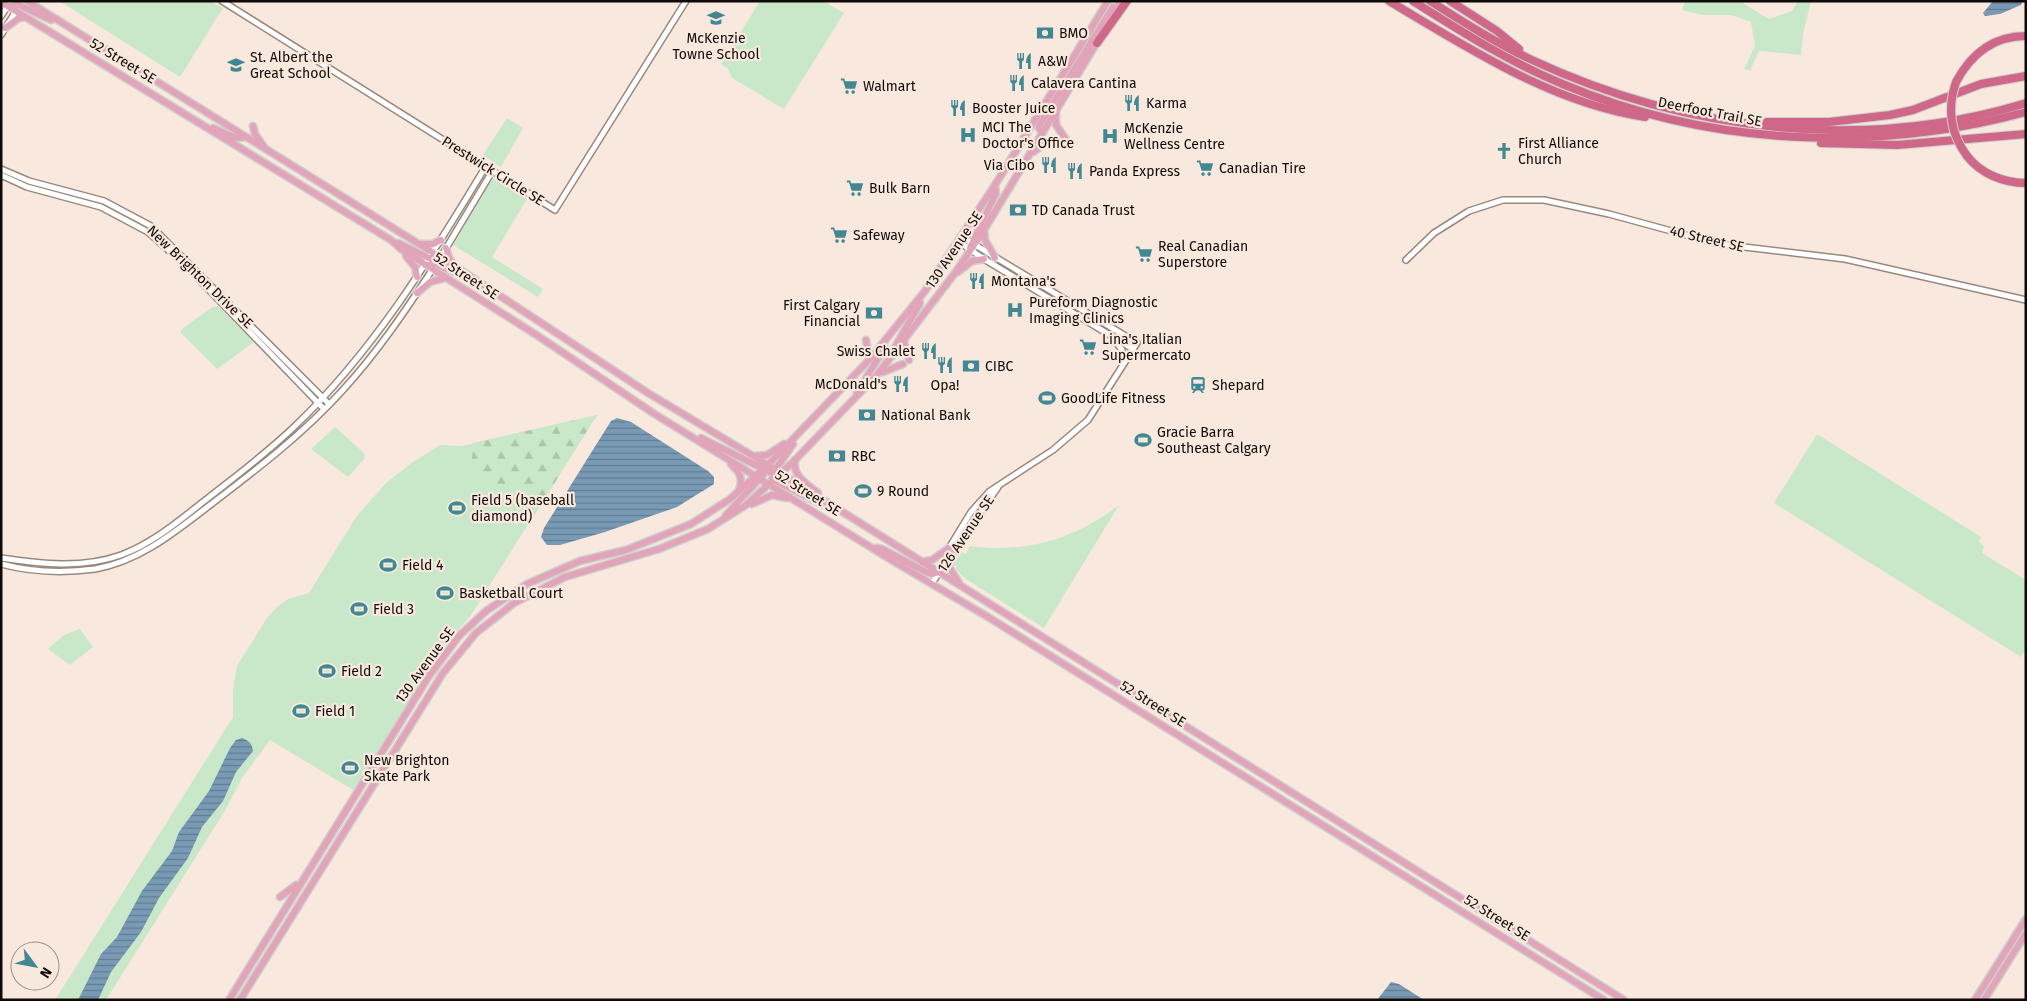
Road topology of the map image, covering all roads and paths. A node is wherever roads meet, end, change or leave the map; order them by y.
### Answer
1 (27, 1) edge
2 (36, 1) edge
3 (222, 1) edge
4 (686, 1) edge
5 (1108, 1) edge
6 (1116, 1) edge
7 (1120, 1) edge
8 (1127, 1) edge
9 (1389, 1) edge
10 (1413, 1) edge
11 (1430, 1) edge
12 (1450, 1) edge
13 (1, 2) edge
14 (10, 4) edge
15 (19, 6) edge
16 (47, 14) junction
17 (1, 16) edge
18 (26, 17) junction
19 (64, 25) junction
20 (5, 28) junction
21 (1, 35) edge
22 (2026, 36) edge
23 (1097, 43) junction
24 (1532, 60) junction
25 (2026, 76) edge
26 (2026, 103) edge
27 (1057, 109) junction
28 (2026, 112) edge
29 (196, 120) junction
30 (1684, 122) junction
31 (1753, 124) junction
32 (253, 126) dead end
33 (1042, 133) junction
34 (2026, 134) edge
35 (246, 137) junction
36 (1782, 137) junction
37 (1056, 141) dead end
38 (1067, 141) dead end
39 (238, 148) junction
40 (266, 150) junction
41 (1030, 154) junction
42 (486, 166) junction
43 (1, 169) edge
44 (493, 170) junction
45 (1, 175) edge
46 (2026, 183) edge
47 (996, 185) junction
48 (984, 230) junction
49 (961, 239) junction
50 (391, 240) junction
51 (441, 240) junction
52 (418, 244) junction
53 (972, 246) junction
54 (446, 248) junction
55 (400, 249) junction
56 (995, 258) junction
57 (429, 259) junction
58 (984, 259) junction
59 (1406, 260) dead end
60 (437, 264) junction
61 (456, 267) junction
62 (955, 274) junction
63 (417, 276) junction
64 (445, 278) junction
65 (476, 281) junction
66 (925, 291) junction
67 (417, 293) junction
68 (2026, 300) edge
69 (1111, 335) junction
70 (866, 340) dead end
71 (884, 342) junction
72 (904, 342) junction
73 (1133, 349) junction
74 (893, 357) junction
75 (869, 360) junction
76 (1124, 363) junction
77 (877, 375) junction
78 (322, 398) junction
79 (854, 400) junction
80 (317, 403) junction
81 (329, 404) junction
82 (324, 409) junction
83 (688, 434) junction
84 (799, 434) junction
85 (753, 456) junction
86 (726, 458) junction
87 (795, 460) junction
88 (768, 474) junction
89 (735, 495) junction
90 (823, 500) junction
91 (830, 504) junction
92 (806, 506) junction
93 (721, 521) junction
94 (692, 536) junction
95 (872, 547) junction
96 (951, 550) junction
97 (1, 558) edge
98 (922, 562) junction
99 (1, 564) edge
100 (939, 572) junction
101 (932, 584) junction
102 (963, 588) junction
103 (467, 642) junction
104 (448, 649) junction
105 (417, 714) junction
106 (304, 878) junction
107 (308, 890) junction
108 (280, 897) dead end
109 (288, 903) junction
110 (2026, 919) edge
111 (2026, 933) edge
112 (256, 975) junction
113 (229, 1000) edge
114 (240, 1000) edge
115 (1604, 1000) edge
116 (1624, 1000) edge
117 (1975, 1000) edge
118 (1984, 1000) edge

1 - 16 main road, 52 Street SE
2 - 16 main road
3 - 42 street, Prestwick Circle SE
4 - 44 street, Prestwick Circle SE
5 - 47 main road, 130 Avenue SE
6 - 33 main road
7 - 23 main road, 130 Avenue SE
8 - 23 highway
9 - 30 highway
10 - 30 highway, Deerfoot Trail SE
11 - 24 highway, Deerfoot Trail SE
12 - 24 highway
13 - 14 main road
14 - 15 main road
14 - 17 street
15 - 18 main road, 52 Street SE
15 - 19 main road
15 - 20 street
16 - 19 main road, 52 Street SE
18 - 20 main road
18 - 29 main road, 52 Street SE
19 - 35 main road, 52 Street SE
20 - 21 street
22 - 46 highway, bridge
23 - 27 main road, 130 Avenue SE
24 - 31 highway, Deerfoot Trail SE
25 - 31 highway
26 - 31 highway, Deerfoot Trail SE
27 - 33 main road, 130 Avenue SE
27 - 38 main road
28 - 36 highway, Deerfoot Trail SE
29 - 35 main road
29 - 39 main road, 52 Street SE
30 - 36 highway, Deerfoot Trail SE
32 - 40 main road
33 - 41 main road, 130 Avenue SE
34 - 36 highway
35 - 39 main road
35 - 40 main road, 52 Street SE
37 - 41 main road
39 - 50 main road, 52 Street SE
40 - 52 main road, 52 Street SE
41 - 48 main road, 130 Avenue SE
42 - 44 street, Prestwick Circle SE
42 - 51 street
43 - 78 street, New Brighton Drive SE
44 - 54 street
45 - 80 street, New Brighton Drive SE
47 - 49 main road, 130 Avenue SE
47 - 53 main road
48 - 53 main road, 130 Avenue SE
48 - 56 main road
49 - 53 street
49 - 66 main road, 130 Avenue SE
50 - 55 main road, 52 Street SE
50 - 57 main road
51 - 52 main road
51 - 57 street
52 - 57 main road, 52 Street SE
53 - 56 street
53 - 58 street
53 - 62 main road, 130 Avenue SE
54 - 60 street
54 - 61 main road
55 - 57 main road, 52 Street SE
55 - 63 main road
56 - 73 street, 126 Avenue SE
57 - 60 main road
57 - 60 main road, 52 Street SE
57 - 63 street
58 - 62 main road
58 - 69 street
59 - 68 street, 40 Street SE
60 - 61 main road, 52 Street SE
60 - 64 main road, 52 Street SE
60 - 65 main road
60 - 67 street
61 - 65 main road, 52 Street SE
62 - 72 main road, 130 Avenue SE
63 - 78 street
64 - 67 main road
64 - 83 main road, 52 Street SE
65 - 85 main road, 52 Street SE
66 - 71 main road, 130 Avenue SE
66 - 74 main road
67 - 81 street
69 - 73 street
69 - 76 street
70 - 75 main road
71 - 75 main road, 130 Avenue SE
71 - 79 main road
72 - 74 main road, 130 Avenue SE
72 - 77 main road
73 - 76 street, 126 Avenue SE
74 - 77 main road, 130 Avenue SE
75 - 84 main road, 130 Avenue SE
76 - 96 street, 126 Avenue SE
77 - 79 main road, 130 Avenue SE
78 - 80 street
78 - 81 street, New Brighton Drive SE
79 - 87 main road, 130 Avenue SE
80 - 82 street, New Brighton Drive SE
80 - 97 street
81 - 82 street
82 - 99 street
83 - 86 main road, 52 Street SE
83 - 88 main road
84 - 85 main road
84 - 88 main road, 130 Avenue SE
85 - 88 main road, 52 Street SE
86 - 88 main road, 52 Street SE
86 - 89 main road
87 - 88 main road, 130 Avenue SE
87 - 90 main road
88 - 89 main road, 130 Avenue SE
88 - 90 main road, 52 Street SE
88 - 91 main road
88 - 92 main road, 52 Street SE
88 - 93 main road
88 - 93 main road, 130 Avenue SE
89 - 104 main road, 130 Avenue SE
90 - 91 main road, 52 Street SE
91 - 98 main road, 52 Street SE
92 - 94 main road
92 - 95 main road, 52 Street SE
93 - 94 main road, 130 Avenue SE
94 - 103 main road, 130 Avenue SE
95 - 100 main road
95 - 101 main road, 52 Street SE
96 - 98 main road
96 - 100 street, 126 Avenue SE
96 - 102 main road
98 - 100 main road, 52 Street SE
100 - 101 street, 126 Avenue SE
100 - 102 main road, 52 Street SE
101 - 115 main road, 52 Street SE
102 - 116 main road, 52 Street SE
103 - 104 main road
103 - 105 main road, 130 Avenue SE
104 - 105 main road
104 - 106 main road, 130 Avenue SE
105 - 107 main road, 130 Avenue SE
106 - 108 main road
106 - 109 main road, 130 Avenue SE
107 - 109 main road
107 - 112 main road, 130 Avenue SE
109 - 112 main road
109 - 113 main road, 130 Avenue SE
110 - 117 main road
111 - 118 main road
112 - 114 main road, 130 Avenue SE

